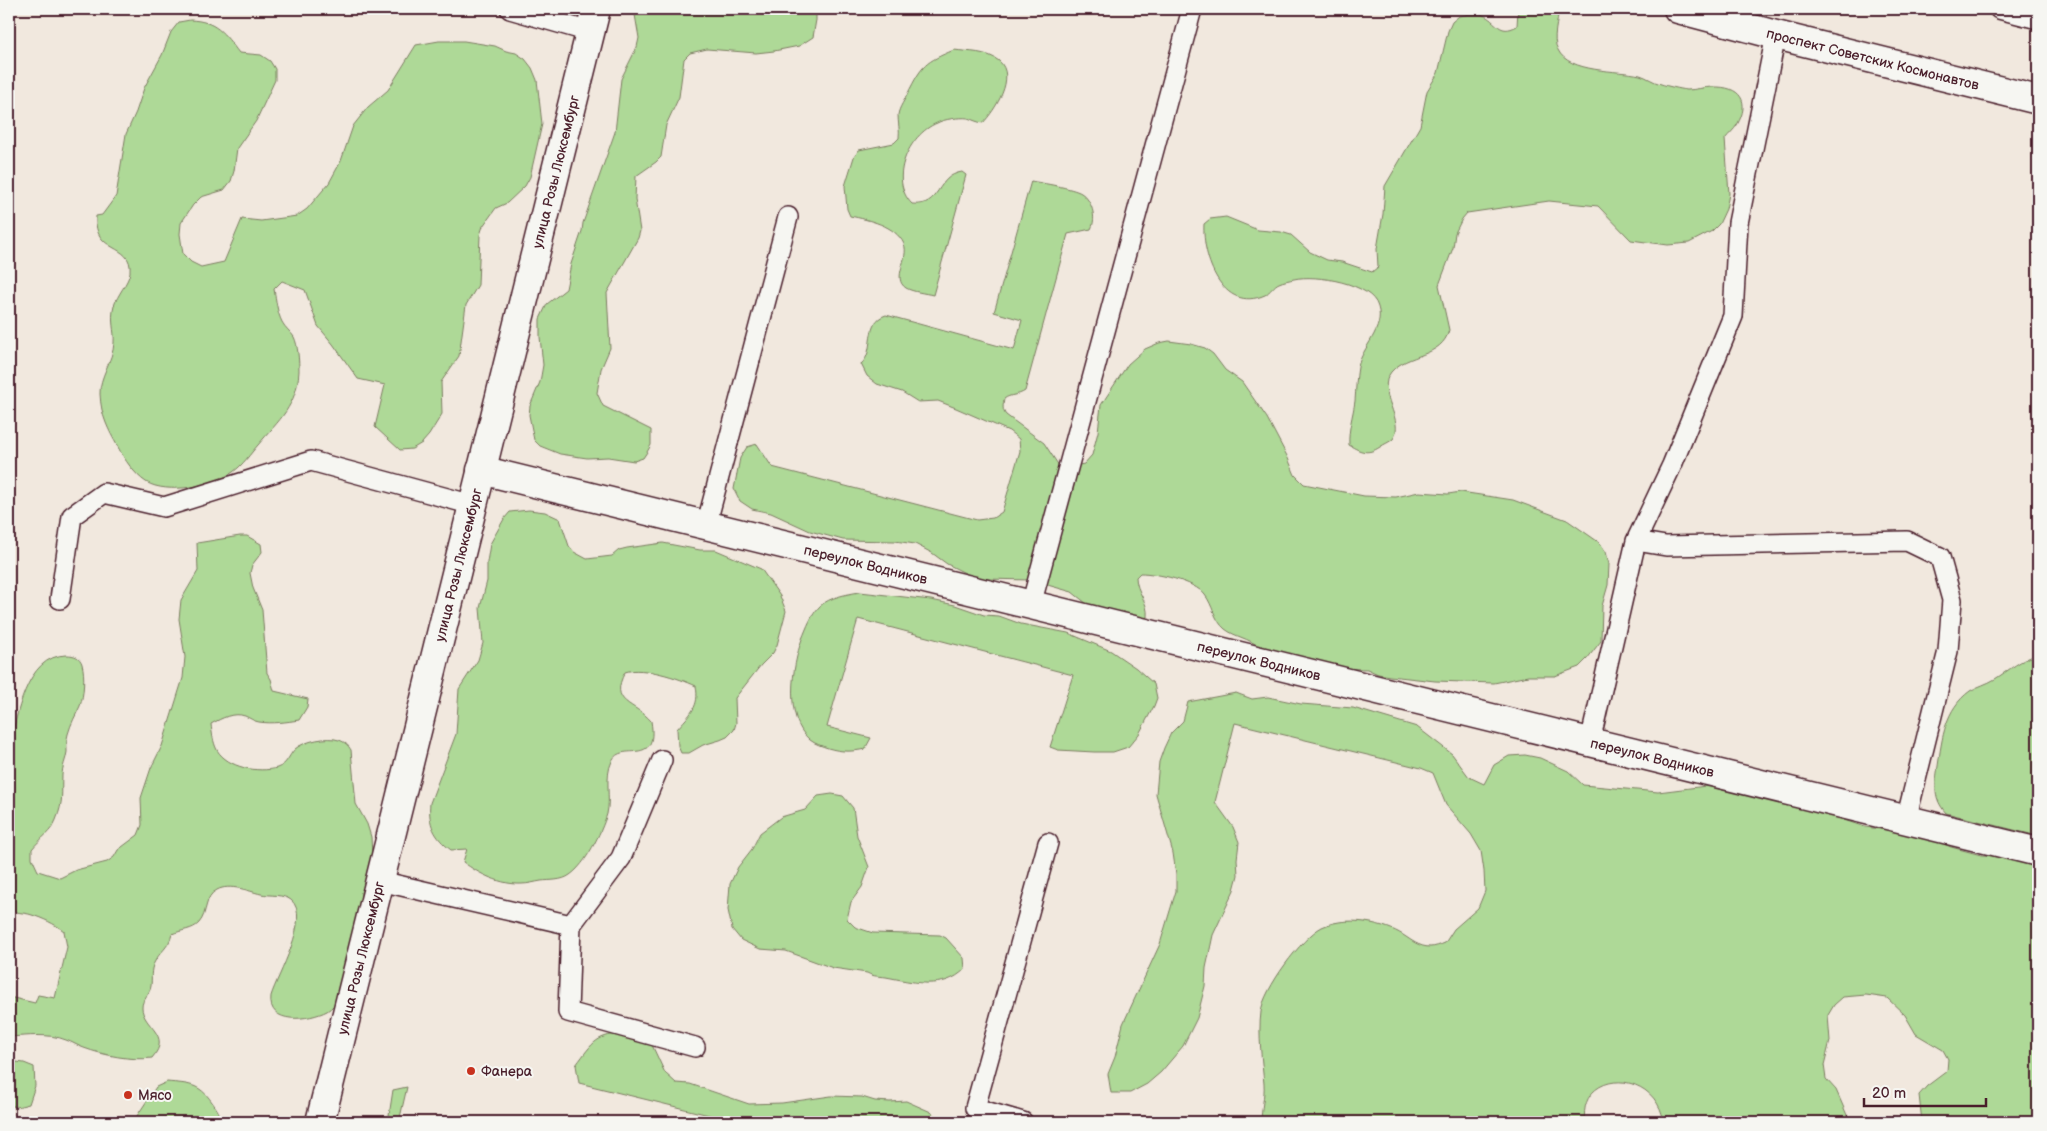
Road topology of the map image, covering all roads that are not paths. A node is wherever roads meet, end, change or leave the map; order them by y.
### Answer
1 (510, 9) edge
2 (1192, 9) edge
3 (1678, 9) edge
4 (1999, 9) edge
5 (2038, 19) edge
6 (593, 20) edge
7 (1776, 36) junction
8 (2038, 100) edge
9 (788, 217) dead end
10 (481, 470) junction
11 (473, 505) junction
12 (706, 526) junction
13 (1636, 541) junction
14 (60, 599) dead end
15 (1031, 605) junction
16 (1590, 742) junction
17 (662, 760) dead end
18 (1906, 820) junction
19 (1048, 843) dead end
20 (2038, 852) edge
21 (380, 881) junction
22 (572, 925) junction
23 (695, 1047) dead end
24 (320, 1122) edge
25 (1023, 1122) edge

1 - 6 lane
2 - 15 lane
3 - 7 street, проспект Советских Космонавтов
4 - 5 lane
6 - 10 street, улица Розы Люксембург
7 - 8 street, проспект Советских Космонавтов
7 - 13 lane
9 - 12 lane
10 - 11 street, улица Розы Люксембург
10 - 12 street, переулок Водников
11 - 14 lane
11 - 21 street, улица Розы Люксембург
12 - 15 street, переулок Водников
13 - 16 lane
13 - 18 lane
15 - 16 street, переулок Водников
16 - 18 street, переулок Водников
17 - 22 lane
18 - 20 street, переулок Водников
19 - 25 lane
21 - 22 lane
21 - 24 street, улица Розы Люксембург
22 - 23 lane

